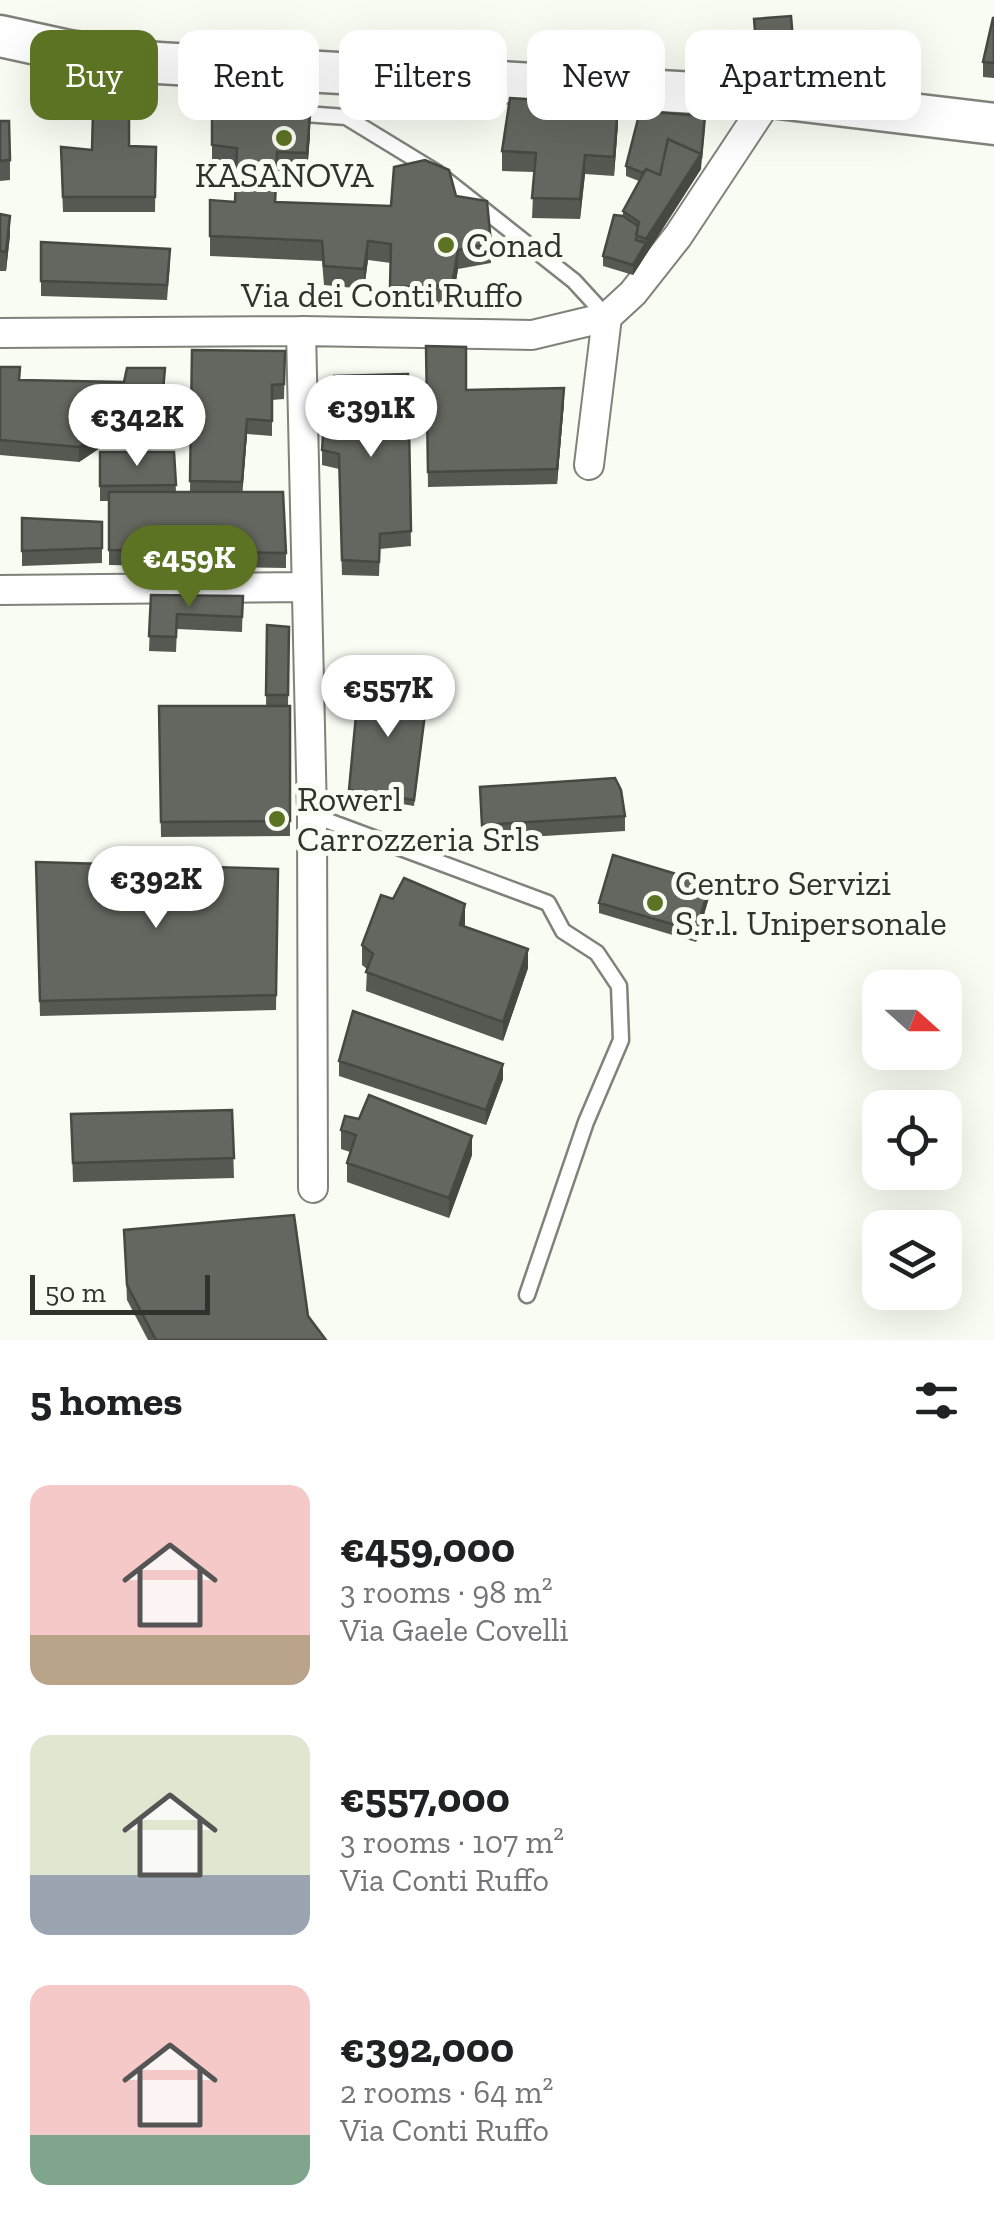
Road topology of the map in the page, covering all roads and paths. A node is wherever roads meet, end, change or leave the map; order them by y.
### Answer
1 (0, 36) edge
2 (178, 64) edge
3 (319, 71) edge
4 (685, 92) edge
5 (921, 115) edge
6 (319, 116) edge
7 (755, 120) edge
8 (994, 124) edge
9 (607, 316) junction
10 (302, 332) junction
11 (0, 333) edge
12 (588, 465) dead end
13 (305, 587) junction
14 (0, 590) edge
15 (312, 815) junction
16 (313, 1188) dead end
17 (526, 1295) dead end

1 - 2 street
3 - 4 street
5 - 8 street
6 - 9 lane
7 - 9 street, Via dei Conti Ruffo
9 - 10 street, Via dei Conti Ruffo
9 - 12 street
10 - 11 street, Via dei Conti Ruffo
10 - 13 street
13 - 14 street
13 - 15 street
15 - 16 street
15 - 17 lane

